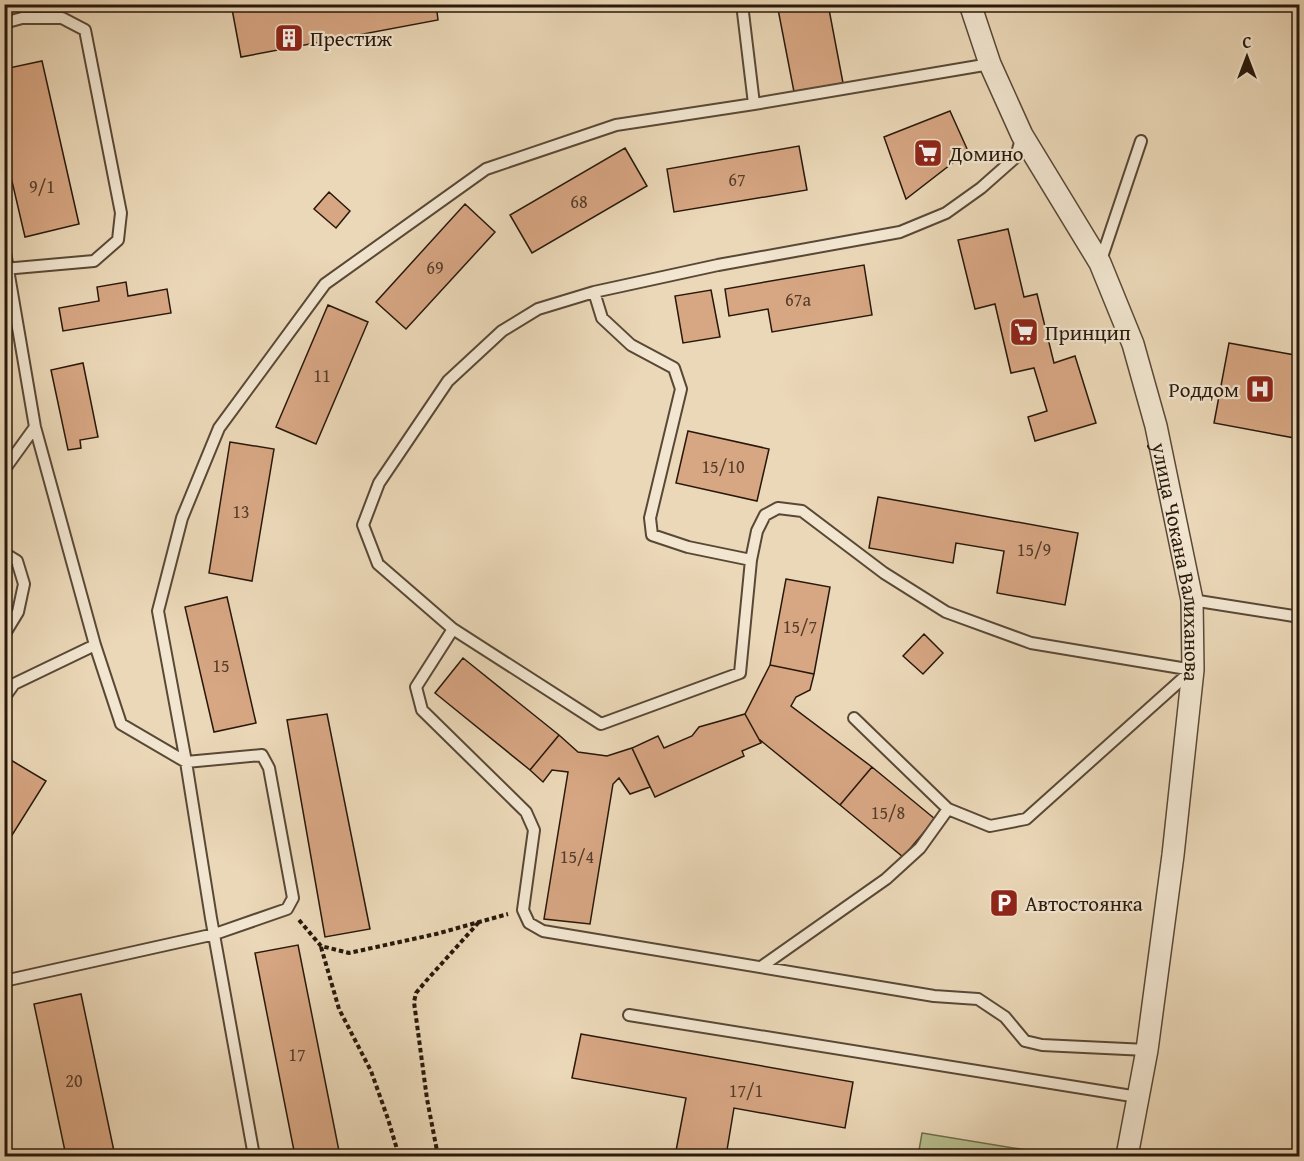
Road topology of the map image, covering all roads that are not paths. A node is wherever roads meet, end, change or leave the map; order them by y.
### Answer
1 (742, 4) edge
2 (970, 4) edge
3 (4, 22) edge
4 (990, 64) junction
5 (754, 104) junction
6 (1022, 135) junction
7 (1141, 141) dead end
8 (4, 246) edge
9 (1100, 263) junction
10 (7, 270) edge
11 (594, 291) junction
12 (35, 427) junction
13 (4, 470) edge
14 (4, 553) edge
15 (751, 560) junction
16 (1192, 600) junction
17 (1299, 617) edge
18 (453, 629) junction
19 (4, 635) edge
20 (95, 645) junction
21 (1193, 670) junction
22 (4, 698) edge
23 (854, 718) dead end
24 (186, 762) junction
25 (948, 809) junction
26 (216, 934) junction
27 (761, 967) junction
28 (4, 981) edge
29 (629, 1016) dead end
30 (1147, 1050) junction
31 (1138, 1097) junction
32 (254, 1156) edge
33 (1127, 1156) edge

1 - 5 lane
2 - 4 street, улица Чокана Валиханова
3 - 10 lane
4 - 5 lane
4 - 6 street, улица Чокана Валиханова
5 - 24 lane
6 - 9 street, улица Чокана Валиханова
6 - 11 lane
7 - 9 lane
8 - 10 lane
9 - 16 street, улица Чокана Валиханова
10 - 12 lane
11 - 15 lane
11 - 18 lane
12 - 13 lane
12 - 20 lane
14 - 19 lane
15 - 18 lane
15 - 21 lane
16 - 17 lane
16 - 21 street, улица Чокана Валиханова
18 - 27 lane
20 - 22 lane
20 - 24 lane
21 - 25 lane
21 - 30 street, улица Чокана Валиханова
23 - 25 lane
24 - 26 lane
24 - 26 lane
25 - 27 lane
26 - 28 lane
26 - 32 lane
27 - 30 lane
29 - 31 lane
30 - 31 street, улица Чокана Валиханова
31 - 33 street, улица Чокана Валиханова

